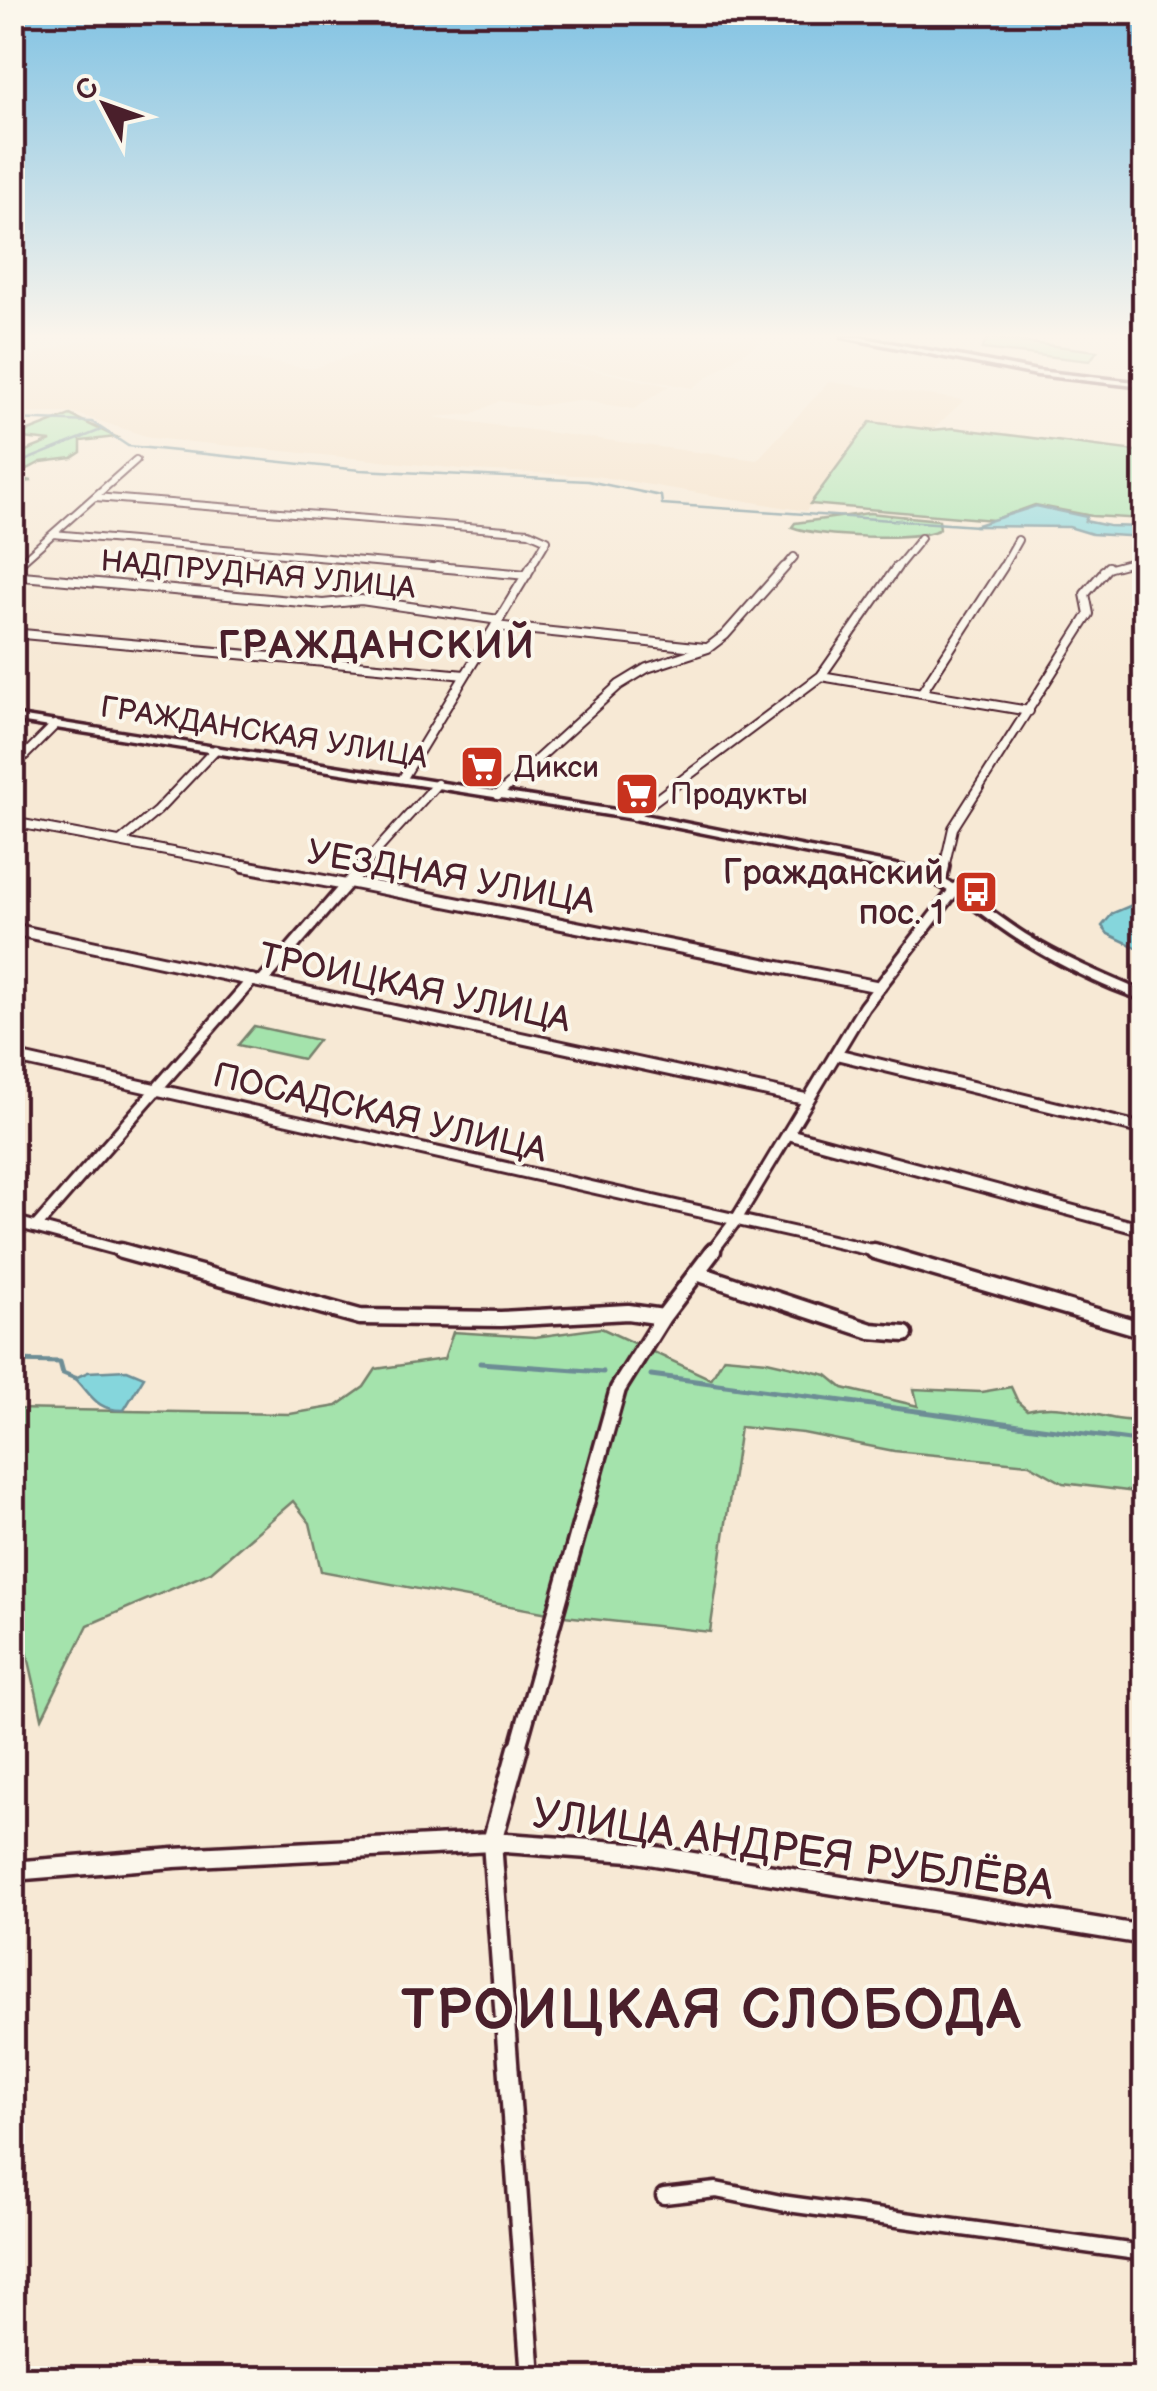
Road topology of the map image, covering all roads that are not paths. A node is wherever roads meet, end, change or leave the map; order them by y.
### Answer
1 (136, 460) dead end
2 (95, 496) junction
3 (54, 534) junction
4 (922, 538) dead end
5 (1018, 540) dead end
6 (794, 557) dead end
7 (1144, 558) edge
8 (12, 572) edge
9 (526, 575) junction
10 (497, 623) junction
11 (12, 633) edge
12 (708, 648) junction
13 (464, 675) junction
14 (821, 676) junction
15 (922, 692) junction
16 (1030, 710) junction
17 (12, 718) edge
18 (55, 724) junction
19 (215, 750) junction
20 (12, 768) edge
21 (403, 778) junction
22 (437, 784) junction
23 (498, 795) junction
24 (634, 816) junction
25 (12, 822) edge
26 (120, 842) junction
27 (922, 873) joint
28 (940, 880) junction
29 (348, 883) junction
30 (956, 888) junction
31 (12, 929) edge
32 (258, 980) junction
33 (880, 987) junction
34 (1144, 996) edge
35 (836, 1054) junction
36 (12, 1057) edge
37 (155, 1089) junction
38 (806, 1099) junction
39 (1144, 1129) edge
40 (788, 1134) junction
41 (736, 1220) junction
42 (12, 1221) edge
43 (36, 1227) junction
44 (1144, 1230) edge
45 (697, 1273) junction
46 (663, 1316) junction
47 (1144, 1330) edge
48 (904, 1334) dead end
49 (492, 1842) junction
50 (12, 1871) edge
51 (1144, 1935) edge
52 (664, 2196) dead end
53 (1144, 2253) edge
54 (531, 2378) edge

1 - 2 street
2 - 3 street
2 - 9 street
3 - 8 street
3 - 9 street
4 - 14 street
5 - 15 street
6 - 12 street
7 - 16 street
8 - 10 street, НАДПРУДНАЯ УЛИЦА
9 - 10 street
10 - 12 street, НАДПРУДНАЯ УЛИЦА
10 - 13 street
11 - 13 street
12 - 23 street
13 - 21 street
14 - 15 street
14 - 24 street
15 - 16 street
16 - 28 street
17 - 18 street, ГРАЖДАНСКАЯ УЛИЦА
18 - 19 street, ГРАЖДАНСКАЯ УЛИЦА
18 - 20 street
19 - 21 street, ГРАЖДАНСКАЯ УЛИЦА
19 - 26 street
21 - 22 street, ГРАЖДАНСКАЯ УЛИЦА
22 - 23 street, ГРАЖДАНСКАЯ УЛИЦА
22 - 29 street
23 - 24 street, ГРАЖДАНСКАЯ УЛИЦА
24 - 27 street, ГРАЖДАНСКАЯ УЛИЦА
25 - 26 street, УЕЗДНАЯ УЛИЦА
26 - 29 street, УЕЗДНАЯ УЛИЦА
27 - 28 street
28 - 30 street
29 - 32 street
29 - 33 street, УЕЗДНАЯ УЛИЦА
30 - 33 street
30 - 34 street
31 - 32 street, ТРОИЦКАЯ УЛИЦА
32 - 37 street
32 - 38 street, ТРОИЦКАЯ УЛИЦА
33 - 35 street
35 - 38 street
35 - 39 street
36 - 37 street, ПОСАДСКАЯ УЛИЦА
37 - 41 street, ПОСАДСКАЯ УЛИЦА
37 - 43 street
38 - 40 street
40 - 41 street
40 - 44 street
41 - 45 street
41 - 47 street, ПОСАДСКАЯ УЛИЦА
42 - 43 street
43 - 46 street
45 - 46 street
45 - 48 street
46 - 49 street
49 - 50 street, УЛИЦА АНДРЕЯ РУБЛЁВА
49 - 51 street, УЛИЦА АНДРЕЯ РУБЛЁВА
49 - 54 street
52 - 53 street

